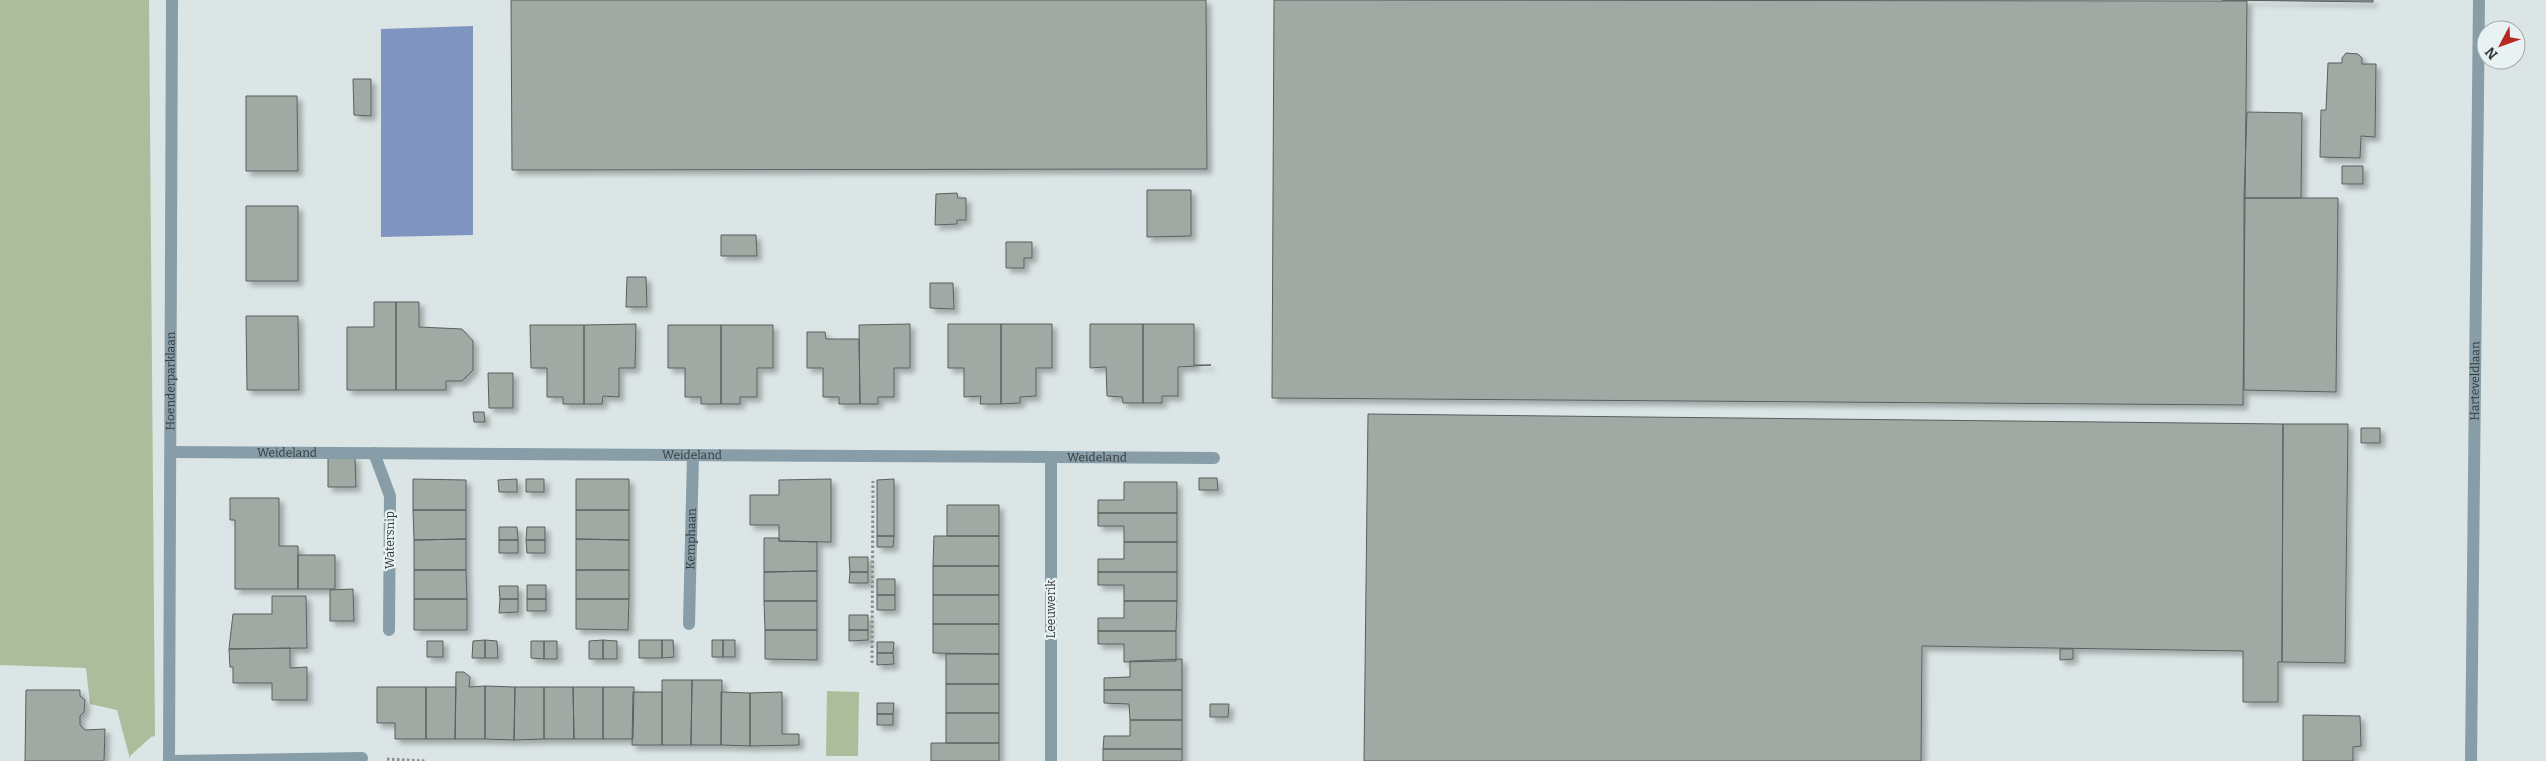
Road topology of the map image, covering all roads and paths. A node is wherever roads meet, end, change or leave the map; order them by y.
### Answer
1 (172, 0) edge
2 (2479, 0) edge
3 (171, 452) junction
4 (374, 453) junction
5 (693, 455) junction
6 (873, 456) junction
7 (1051, 457) junction
8 (1214, 458) dead end
9 (689, 624) dead end
10 (389, 630) dead end
11 (872, 663) dead end
12 (362, 758) joint
13 (169, 761) edge
14 (426, 761) edge
15 (1051, 761) edge
16 (2471, 761) edge

1 - 3 street, Hoenderparklaan
2 - 16 street, Harteveldlaan
3 - 4 street, Weideland
3 - 13 street, Hoenderparklaan
4 - 5 street, Weideland
4 - 10 street, Watersnip
5 - 6 street, Weideland
5 - 9 street, Kemphaan
6 - 7 street, Weideland
6 - 11 path
7 - 8 street, Weideland
7 - 15 street, Leeuwerik
12 - 13 street
12 - 14 path

